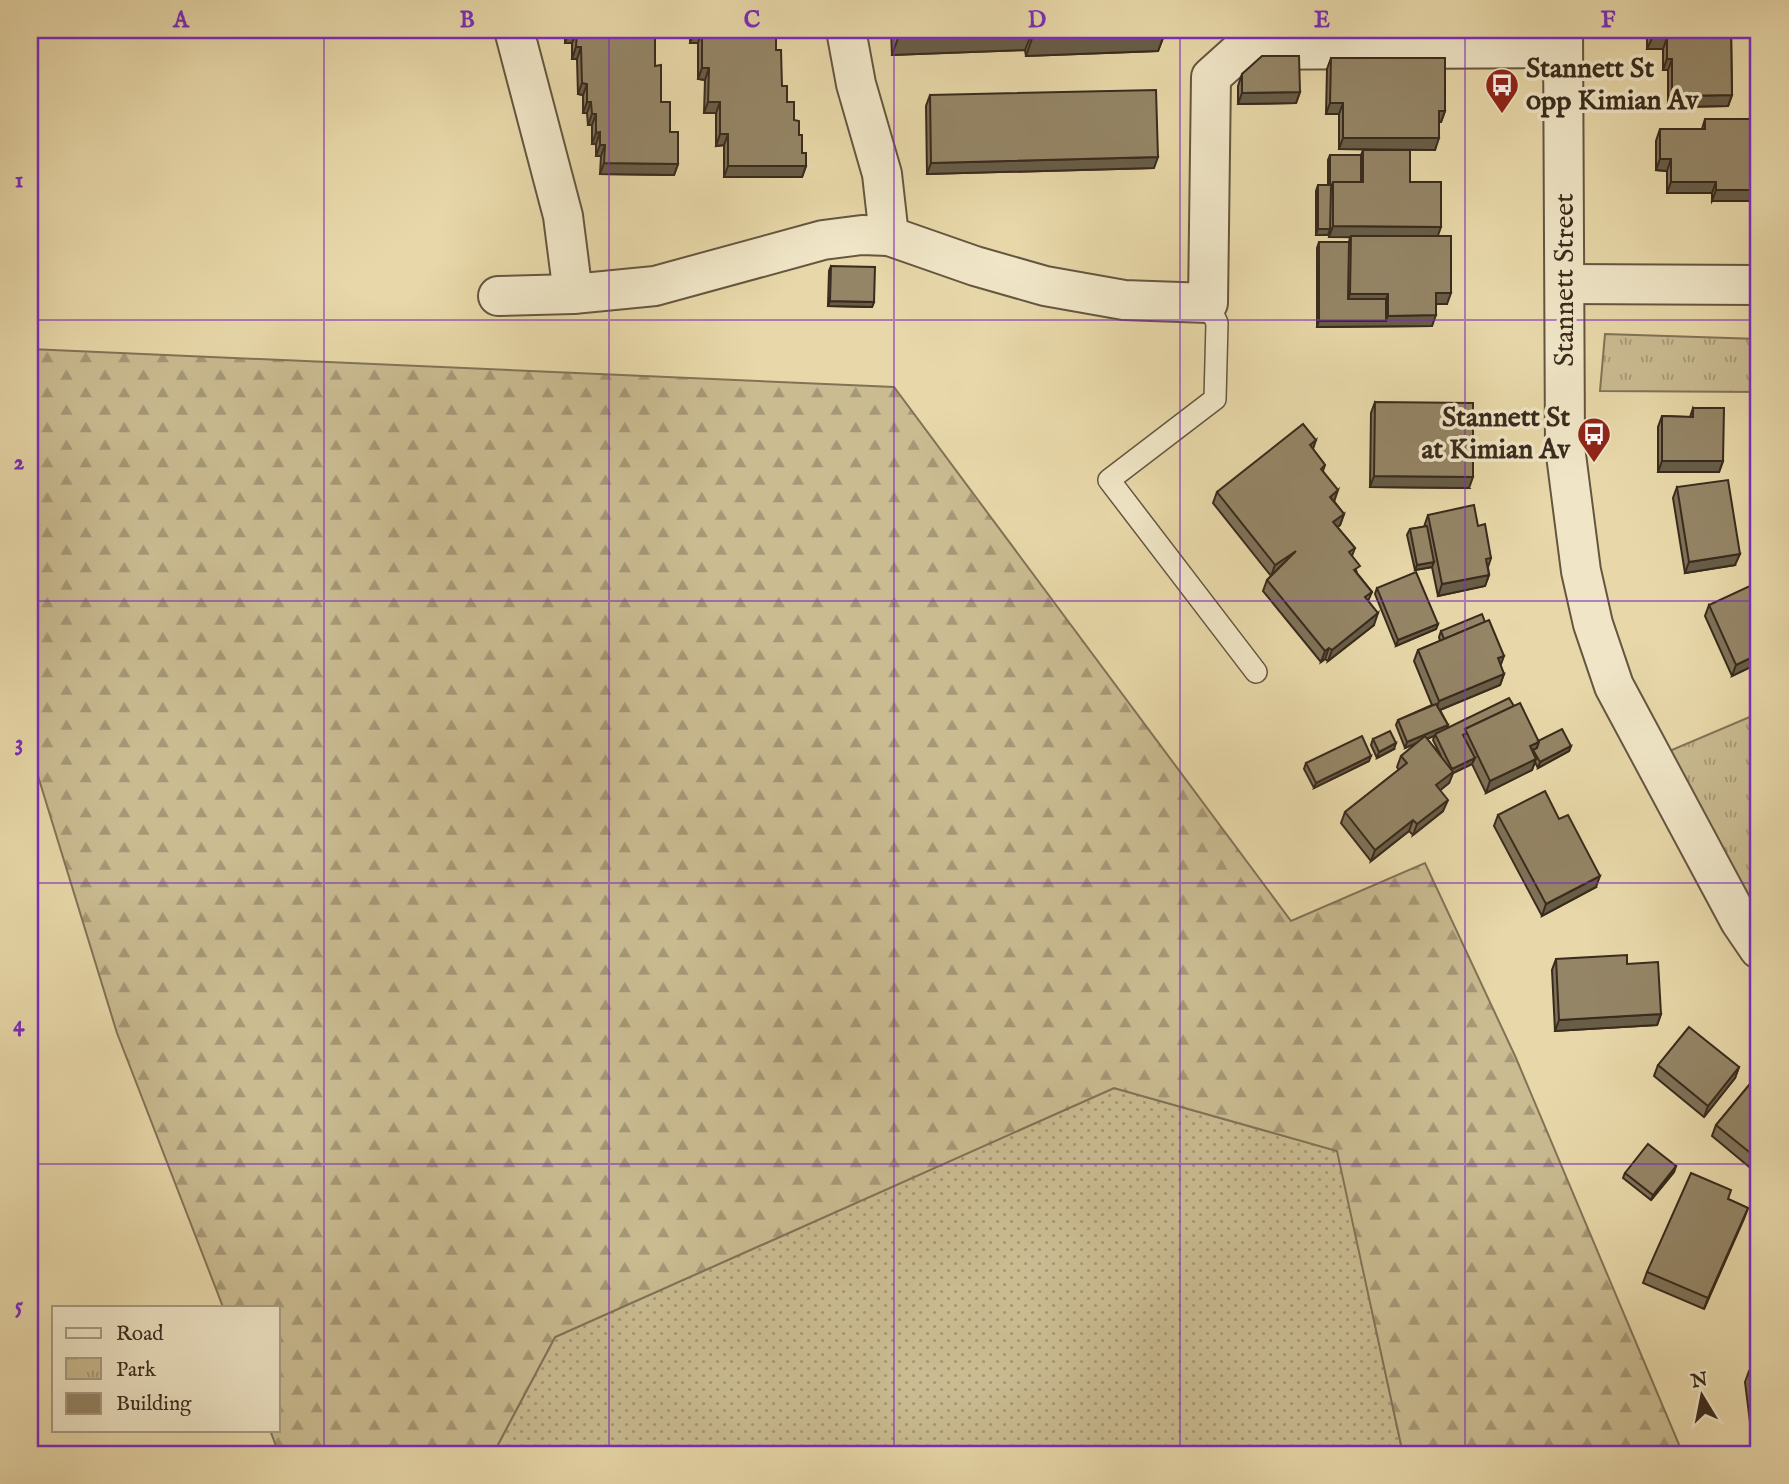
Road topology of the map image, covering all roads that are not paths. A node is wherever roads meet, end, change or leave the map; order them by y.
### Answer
1 (514, 30) edge
2 (822, 30) edge
3 (846, 30) edge
4 (1563, 39) edge
5 (876, 235) junction
6 (1566, 284) junction
7 (1759, 285) edge
8 (573, 294) junction
9 (498, 296) dead end
10 (1208, 303) junction
11 (1256, 672) dead end
12 (1759, 949) edge

1 - 8 street
2 - 5 street
3 - 5 street
4 - 6 street, Stannett Street
4 - 10 street
5 - 8 street
5 - 10 street
6 - 7 street
6 - 12 street, Stannett Street
8 - 9 street
10 - 11 lane

